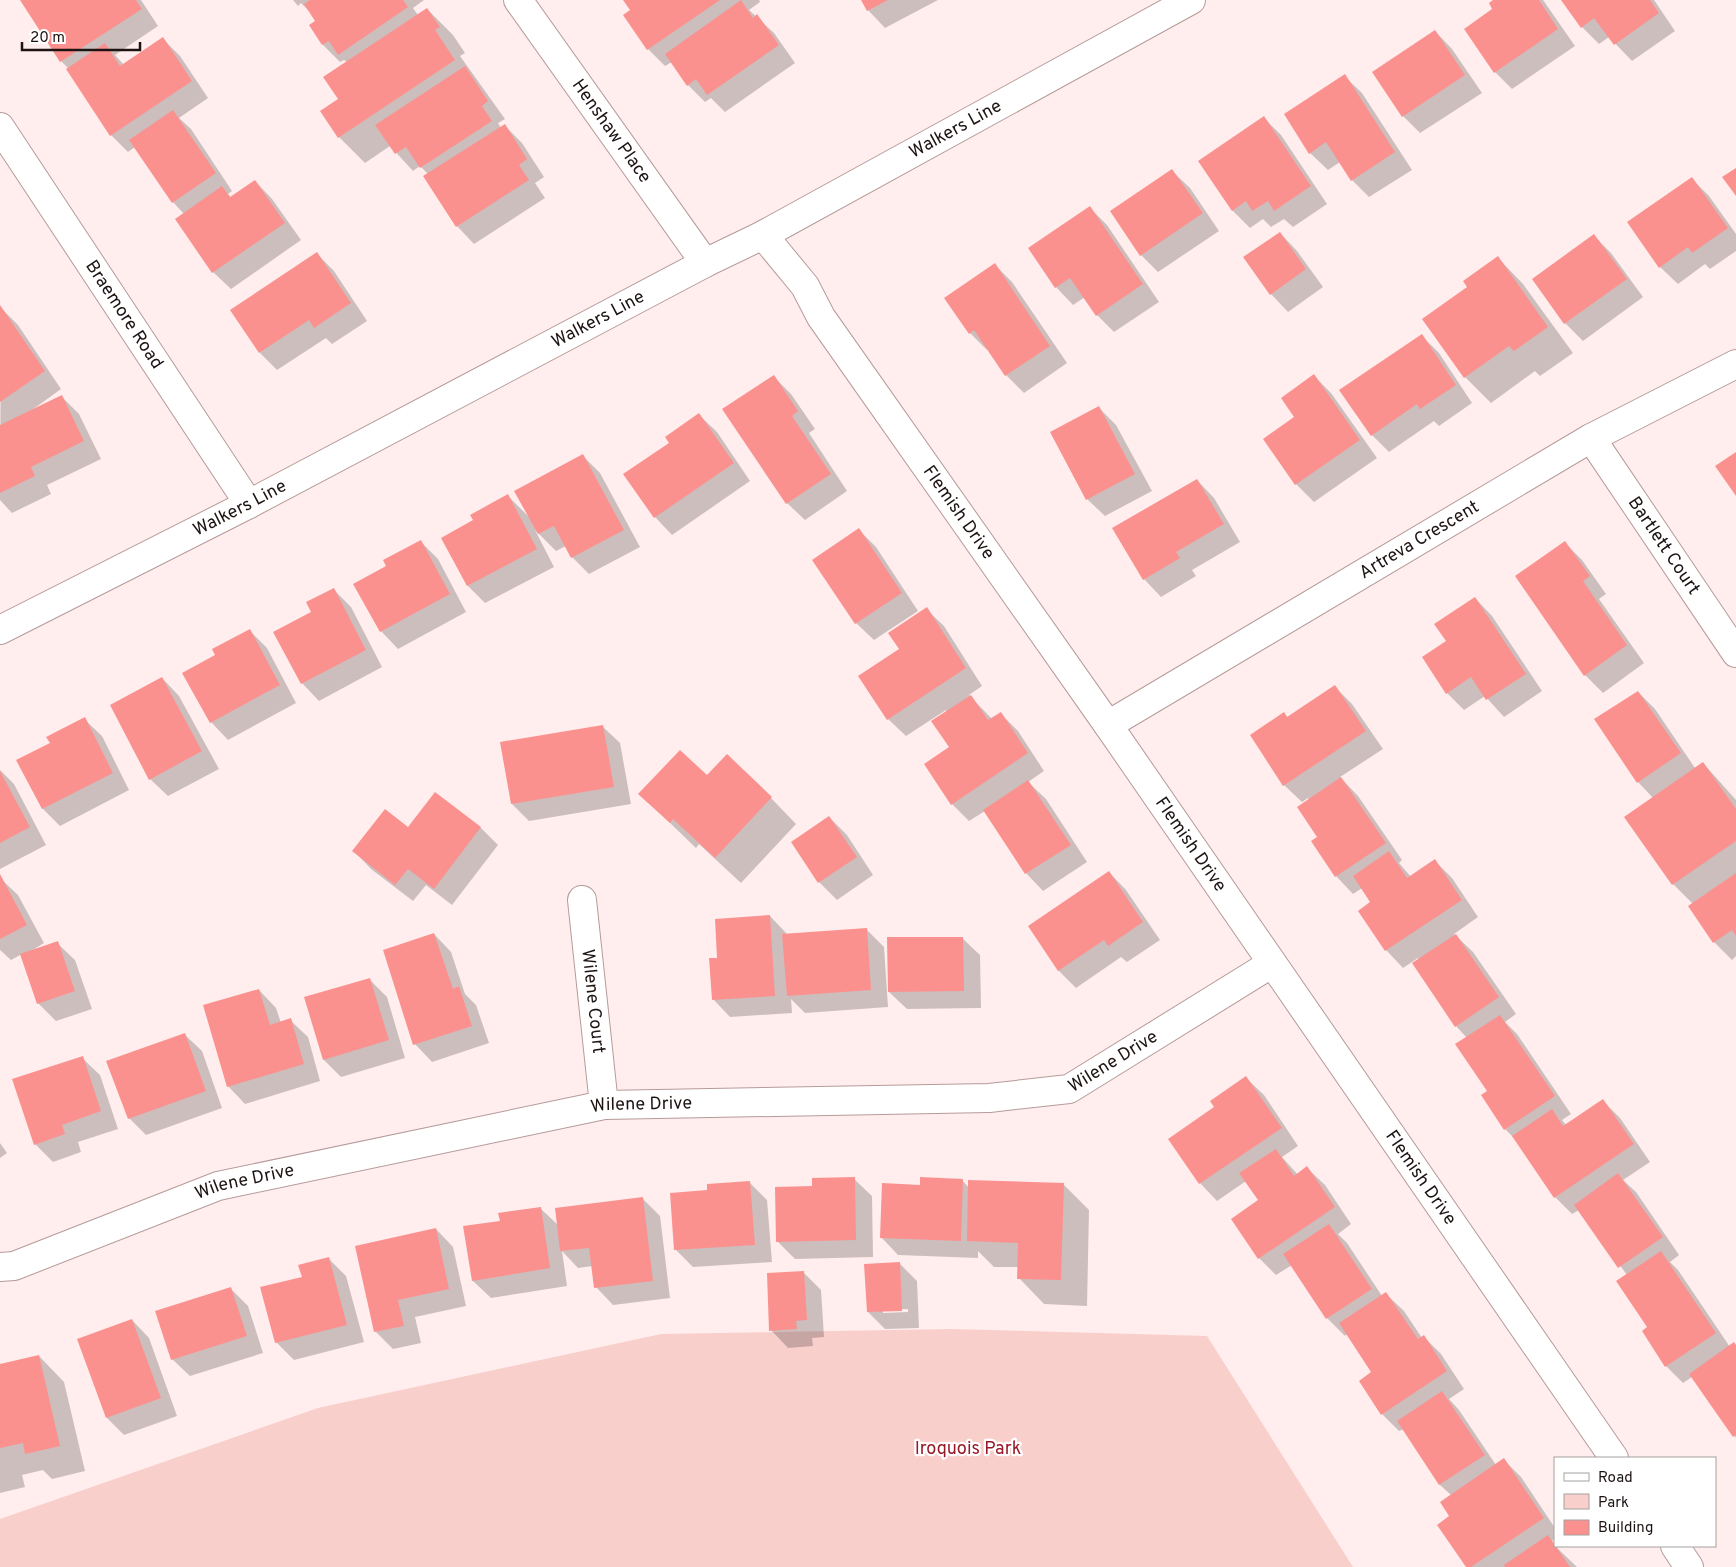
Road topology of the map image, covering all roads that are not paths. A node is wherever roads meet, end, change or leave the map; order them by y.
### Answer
1 (518, 0) edge
2 (1191, 0) edge
3 (0, 126) edge
4 (763, 235) junction
5 (705, 263) junction
6 (1736, 364) edge
7 (1592, 438) junction
8 (249, 504) junction
9 (0, 630) edge
10 (1736, 653) edge
11 (1108, 724) junction
12 (582, 900) dead end
13 (1271, 964) junction
14 (604, 1105) junction
15 (0, 1267) edge
16 (1613, 1457) edge
17 (1676, 1547) edge
18 (1689, 1567) edge

1 - 5 street, Henshaw Place
2 - 4 street, Walkers Line
3 - 8 street, Braemore Road
4 - 5 street, Walkers Line
4 - 11 street, Flemish Drive
5 - 8 street, Walkers Line
6 - 7 street, Artreva Crescent
7 - 10 street, Bartlett Court
7 - 11 street, Artreva Crescent
8 - 9 street, Walkers Line
11 - 13 street, Flemish Drive
12 - 14 street, Wilene Court
13 - 14 street, Wilene Drive
13 - 16 street, Flemish Drive
14 - 15 street, Wilene Drive
17 - 18 street

